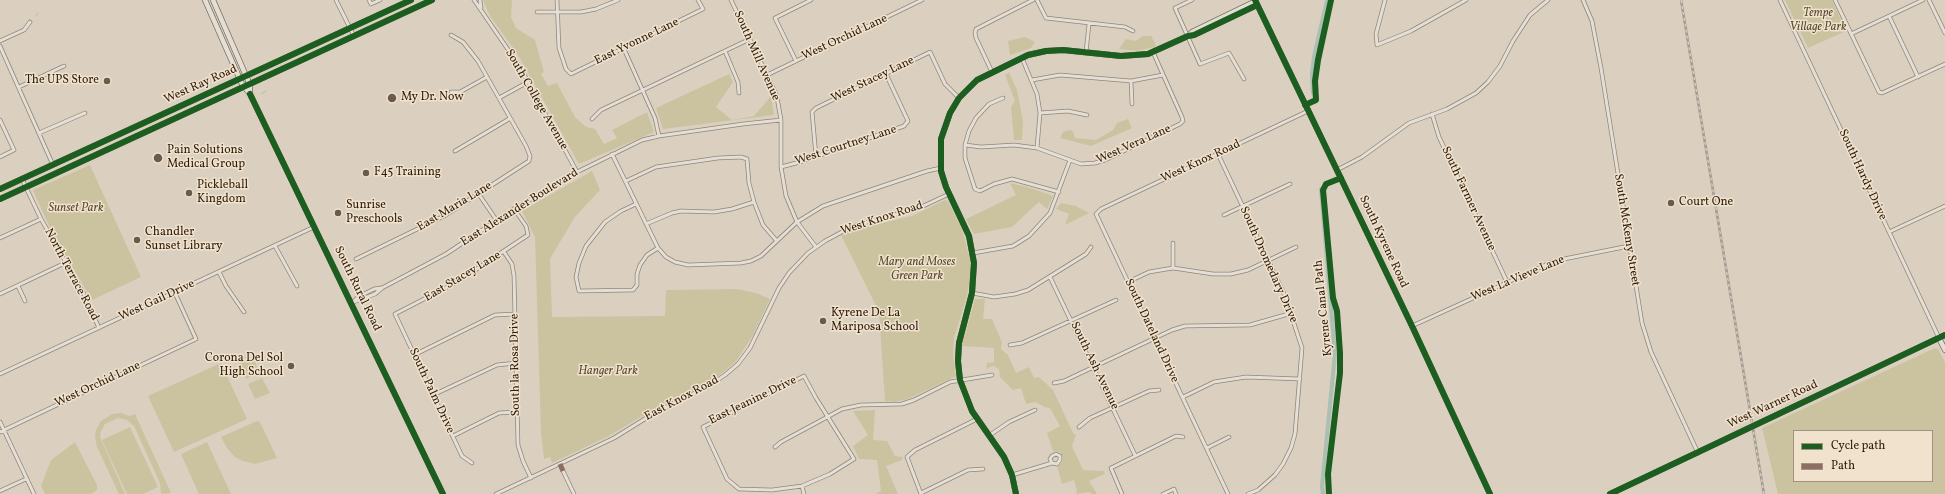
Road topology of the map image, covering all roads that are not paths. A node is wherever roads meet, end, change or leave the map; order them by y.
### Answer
1 (205, 0) edge
2 (213, 0) edge
3 (336, 0) edge
4 (369, 0) edge
5 (380, 0) edge
6 (411, 0) edge
7 (432, 0) edge
8 (474, 0) edge
9 (480, 0) edge
10 (557, 0) edge
11 (618, 0) edge
12 (698, 0) edge
13 (731, 0) edge
14 (811, 0) edge
15 (922, 0) edge
16 (1033, 0) edge
17 (1037, 0) edge
18 (1192, 0) edge
19 (1385, 0) edge
20 (1466, 0) edge
21 (1548, 0) edge
22 (1582, 0) edge
23 (1780, 0) edge
24 (1835, 0) edge
25 (1923, 0) edge
26 (1929, 0) edge
27 (1256, 2) edge
28 (481, 8) junction
29 (537, 12) dead end
30 (558, 13) junction
31 (1889, 16) junction
32 (30, 22) dead end
33 (1089, 24) junction
34 (350, 29) junction
35 (1133, 31) dead end
36 (1945, 33) edge
37 (1851, 34) junction
38 (451, 35) dead end
39 (354, 36) junction
40 (1188, 36) junction
41 (750, 40) junction
42 (0, 41) edge
43 (0, 46) edge
44 (624, 49) junction
45 (725, 51) junction
46 (1086, 52) junction
47 (1153, 52) junction
48 (1022, 58) junction
49 (796, 61) junction
50 (1945, 64) edge
51 (64, 66) dead end
52 (992, 72) junction
53 (886, 74) junction
54 (767, 75) junction
55 (1162, 75) junction
56 (487, 77) junction
57 (1918, 77) junction
58 (1244, 79) dead end
59 (1032, 80) junction
60 (248, 81) junction
61 (1131, 81) junction
62 (528, 82) junction
63 (242, 84) junction
64 (19, 87) junction
65 (643, 90) junction
66 (451, 92) dead end
67 (739, 93) dead end
68 (250, 94) junction
69 (499, 98) junction
70 (959, 98) junction
71 (1003, 98) dead end
72 (1132, 104) dead end
73 (1308, 111) junction
74 (85, 113) dead end
75 (1040, 113) junction
76 (1432, 114) junction
77 (1087, 115) dead end
78 (510, 119) junction
79 (592, 119) dead end
80 (0, 120) edge
81 (781, 120) junction
82 (135, 127) junction
83 (39, 133) junction
84 (138, 135) junction
85 (659, 136) junction
86 (965, 145) junction
87 (1037, 148) junction
88 (455, 151) dead end
89 (612, 154) junction
90 (1218, 154) junction
91 (816, 156) junction
92 (0, 157) edge
93 (1070, 160) junction
94 (53, 165) junction
95 (781, 167) junction
96 (941, 168) junction
97 (1337, 170) junction
98 (577, 172) junction
99 (22, 179) junction
100 (626, 181) junction
101 (1290, 184) dead end
102 (26, 187) junction
103 (0, 189) edge
104 (1059, 192) junction
105 (478, 193) junction
106 (949, 194) junction
107 (0, 199) edge
108 (754, 202) junction
109 (636, 204) junction
110 (1945, 206) edge
111 (1243, 207) junction
112 (514, 209) junction
113 (1096, 214) joint
114 (1224, 215) dead end
115 (41, 219) junction
116 (498, 221) junction
117 (797, 222) junction
118 (646, 224) junction
119 (314, 227) junction
120 (1889, 232) junction
121 (0, 238) edge
122 (776, 240) junction
123 (1173, 243) dead end
124 (275, 246) junction
125 (1629, 246) junction
126 (816, 247) junction
127 (1091, 247) dead end
128 (1296, 247) dead end
129 (658, 248) junction
130 (504, 252) junction
131 (973, 253) junction
132 (356, 259) dead end
133 (1268, 261) junction
134 (65, 263) junction
135 (1173, 268) junction
136 (219, 272) junction
137 (1050, 277) junction
138 (1128, 282) junction
139 (1507, 282) junction
140 (18, 286) junction
141 (297, 286) dead end
142 (175, 293) junction
143 (972, 293) junction
144 (0, 294) edge
145 (1116, 300) dead end
146 (25, 301) dead end
147 (351, 303) junction
148 (244, 312) dead end
149 (1292, 313) junction
150 (395, 314) joint
151 (515, 314) junction
152 (1072, 320) junction
153 (1412, 326) junction
154 (99, 328) junction
155 (1945, 335) edge
156 (1155, 338) junction
157 (1939, 338) junction
158 (1010, 345) dead end
159 (1945, 350) edge
160 (414, 355) junction
161 (516, 363) junction
162 (1094, 367) junction
163 (0, 374) edge
164 (992, 375) dead end
165 (1300, 379) junction
166 (960, 380) junction
167 (1054, 382) dead end
168 (1159, 390) dead end
169 (433, 395) junction
170 (1183, 397) junction
171 (1114, 408) junction
172 (1035, 410) dead end
173 (516, 412) junction
174 (827, 417) junction
175 (977, 419) junction
176 (0, 422) edge
177 (1079, 427) dead end
178 (4, 430) junction
179 (0, 432) edge
180 (990, 435) junction
181 (452, 436) junction
182 (1183, 437) dead end
183 (1229, 437) dead end
184 (775, 447) dead end
185 (1207, 448) junction
186 (1698, 453) junction
187 (1135, 455) junction
188 (472, 463) dead end
189 (1052, 463) dead end
190 (983, 469) dead end
191 (563, 471) dead end
192 (1012, 475) junction
193 (531, 478) junction
194 (26, 479) junction
195 (802, 486) junction
196 (0, 491) edge
197 (34, 494) edge
198 (443, 494) edge
199 (496, 494) edge
200 (574, 494) edge
201 (804, 494) edge
202 (921, 494) edge
203 (1016, 494) edge
204 (1122, 494) edge
205 (1163, 494) edge
206 (1176, 494) edge
207 (1228, 494) edge
208 (1248, 494) edge
209 (1490, 494) edge
210 (1610, 494) edge

1 - 63 main road
2 - 60 main road
3 - 34 street
4 - 5 street
6 - 34 main road, West Ray Road
7 - 39 main road, West Ray Road
8 - 28 street, South College Avenue
9 - 28 street, South College Avenue
10 - 30 street
11 - 30 street
12 - 44 street, East Yvonne Lane
13 - 41 street, South Mill Avenue
14 - 49 street
15 - 49 street, West Orchid Lane
16 - 52 street
17 - 33 street
18 - 40 street
19 - 20 street
21 - 76 street
22 - 125 street, South McKemy Street
23 - 120 street, South Hardy Drive
24 - 37 street
25 - 31 street
26 - 36 street
27 - 40 main road
27 - 73 main road, South Kyrene Road
28 - 62 street, South College Avenue
29 - 30 street
30 - 44 street, East Yvonne Lane
31 - 37 street
31 - 57 street
32 - 42 street
33 - 35 street
33 - 46 street
34 - 39 street
34 - 60 main road, West Ray Road
37 - 57 street
38 - 56 street
39 - 60 main road, West Ray Road
40 - 47 main road
40 - 58 street
41 - 45 street
41 - 54 street, South Mill Avenue
43 - 64 street
44 - 65 street
45 - 65 street
45 - 67 street
46 - 47 main road
46 - 48 main road
47 - 55 street
48 - 52 main road
48 - 59 street
49 - 54 street, West Orchid Lane
50 - 57 street
51 - 64 street
52 - 70 main road
53 - 70 street, West Stacey Lane
53 - 91 street, West Stacey Lane
53 - 91 street, West Courtney Lane
54 - 81 street, South Mill Avenue
55 - 61 street
55 - 93 street, West Vera Lane
56 - 66 street
56 - 69 street
59 - 61 street
59 - 75 street
60 - 63 main road, West Ray Road
60 - 63 main road, West Ray Road
60 - 68 main road, South Rural Road
61 - 72 street
62 - 69 street
62 - 98 street, South College Avenue
63 - 68 main road, South Rural Road
63 - 82 main road, West Ray Road
63 - 84 main road, West Ray Road
64 - 83 street
65 - 79 street
65 - 85 street
68 - 119 main road, South Rural Road
69 - 78 street
70 - 96 main road
71 - 86 street
73 - 90 street, West Knox Road
73 - 97 main road, South Kyrene Road
74 - 83 street
75 - 77 street
75 - 87 street
76 - 97 street
76 - 139 street, South Farmer Avenue
78 - 88 street
78 - 105 street, East Maria Lane
80 - 92 street
81 - 85 street, East Alexander Boulevard
81 - 95 street, South Mill Avenue
82 - 84 main road
82 - 94 main road, West Ray Road
83 - 94 street
84 - 102 main road, West Ray Road
85 - 89 street, East Alexander Boulevard
86 - 87 street, West Vera Lane
86 - 104 street
87 - 93 street, West Vera Lane
89 - 98 street, East Alexander Boulevard
89 - 100 street
90 - 111 street, South Dromedary Drive
90 - 113 street, West Knox Road
91 - 95 street, West Courtney Lane
93 - 104 street
94 - 99 main road, West Ray Road
95 - 117 street, South Mill Avenue
96 - 106 main road
96 - 117 street
97 - 153 main road, South Kyrene Road
98 - 112 street, East Alexander Boulevard
99 - 102 street, North Terrace Road
99 - 103 main road, West Ray Road
100 - 108 street
100 - 109 street
101 - 111 street
102 - 107 main road, West Ray Road
102 - 115 street, North Terrace Road
104 - 131 street
105 - 116 street
105 - 132 street, East Maria Lane
106 - 126 street, West Knox Road
106 - 131 main road
108 - 118 street
108 - 122 street
109 - 118 street
109 - 129 street
110 - 120 street
111 - 114 street
111 - 133 street, South Dromedary Drive
112 - 116 street, East Alexander Boulevard
112 - 130 street, East Stacey Lane
113 - 138 street, South Dateland Drive
115 - 121 street
115 - 134 street, North Terrace Road
116 - 147 street, East Alexander Boulevard
117 - 122 street
117 - 126 street, South Mill Avenue
118 - 129 street
119 - 124 street, West Gail Drive
119 - 147 main road, South Rural Road
120 - 157 street, South Hardy Drive
122 - 129 street
123 - 135 street
124 - 136 street, West Gail Drive
124 - 141 street
125 - 139 street, West La Vieve Lane
125 - 186 street, South McKemy Street
126 - 193 street, East Knox Road
127 - 137 street
128 - 133 street
130 - 150 street, East Stacey Lane
130 - 151 street, South la Rosa Drive
131 - 143 main road
133 - 135 street
133 - 149 street, South Dromedary Drive
134 - 140 street
134 - 154 street, North Terrace Road
135 - 138 street
136 - 142 street, West Gail Drive
136 - 148 street
137 - 143 street
137 - 152 street, South Ash Avenue
138 - 156 street, South Dateland Drive
139 - 153 street, West La Vieve Lane
140 - 144 street
140 - 146 street
142 - 154 street, West Gail Drive
142 - 178 street, West Orchid Lane
143 - 166 main road
145 - 152 street
147 - 198 main road, South Rural Road
149 - 156 street
149 - 165 street, South Dromedary Drive
150 - 160 street, South Palm Drive
151 - 160 street
151 - 161 street, South la Rosa Drive
152 - 158 street
152 - 162 street, South Ash Avenue
153 - 209 main road, South Kyrene Road
154 - 163 street, West Gail Drive
155 - 157 main road, West Warner Road
156 - 162 street
156 - 170 street, South Dateland Drive
157 - 159 main road, South Hardy Drive
157 - 186 main road, West Warner Road
160 - 169 street, South Palm Drive
161 - 169 street
161 - 173 street, South la Rosa Drive
162 - 167 street
162 - 171 street, South Ash Avenue
164 - 166 street
165 - 170 street
165 - 208 street, South Dromedary Drive
166 - 174 street
166 - 175 main road
168 - 171 street
169 - 181 street, South Palm Drive
170 - 185 street, South Dateland Drive
171 - 177 street
171 - 187 street, South Ash Avenue
172 - 180 street
173 - 181 street
173 - 193 street, South la Rosa Drive
174 - 184 street
174 - 195 street
174 - 195 street, East Jeanine Drive
175 - 180 main road
175 - 202 street
176 - 178 street
178 - 179 street, West Orchid Lane
178 - 194 street
180 - 192 main road
181 - 188 street, South Palm Drive
182 - 187 street
183 - 185 street
185 - 207 street, South Dateland Drive
186 - 210 main road, West Warner Road
187 - 204 street
189 - 192 street
190 - 202 street
191 - 200 street
192 - 203 main road
193 - 199 street, East Knox Road
194 - 196 street
194 - 197 street
195 - 201 street
205 - 206 street

